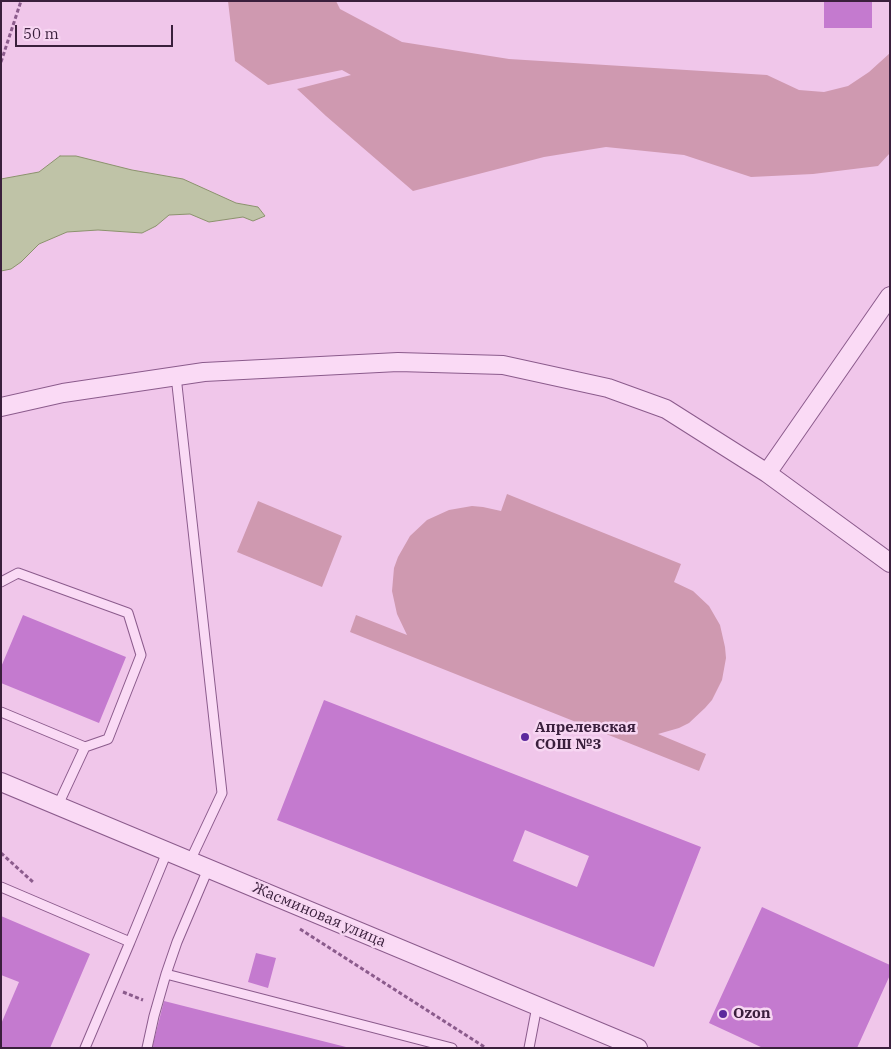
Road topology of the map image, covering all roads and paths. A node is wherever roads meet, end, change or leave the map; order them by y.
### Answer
1 (21, 1) edge
2 (1, 62) edge
3 (890, 296) edge
4 (176, 376) junction
5 (1, 407) edge
6 (767, 473) junction
7 (890, 563) edge
8 (1, 582) edge
9 (1, 712) edge
10 (85, 747) junction
11 (1, 782) edge
12 (58, 805) junction
13 (167, 852) junction
14 (190, 861) junction
15 (208, 869) junction
16 (1, 887) edge
17 (296, 927) dead end
18 (130, 942) junction
19 (166, 974) junction
20 (121, 991) dead end
21 (144, 1001) dead end
22 (538, 1006) junction
23 (630, 1046) edge
24 (86, 1048) edge
25 (147, 1048) edge
26 (452, 1048) edge
27 (486, 1048) edge
28 (529, 1048) edge

1 - 2 path
3 - 6 street
4 - 5 street
4 - 6 street
4 - 14 lane
6 - 7 street
8 - 10 lane
9 - 10 lane
10 - 12 lane
11 - 12 street, Жасминовая улица
12 - 13 street, Жасминовая улица
13 - 14 street, Жасминовая улица
13 - 18 lane
14 - 15 street, Жасминовая улица
15 - 19 lane
15 - 22 street, Жасминовая улица
16 - 18 lane
17 - 27 path
18 - 24 lane
19 - 25 lane
19 - 26 lane
20 - 21 path
22 - 23 street, Жасминовая улица
22 - 28 lane

